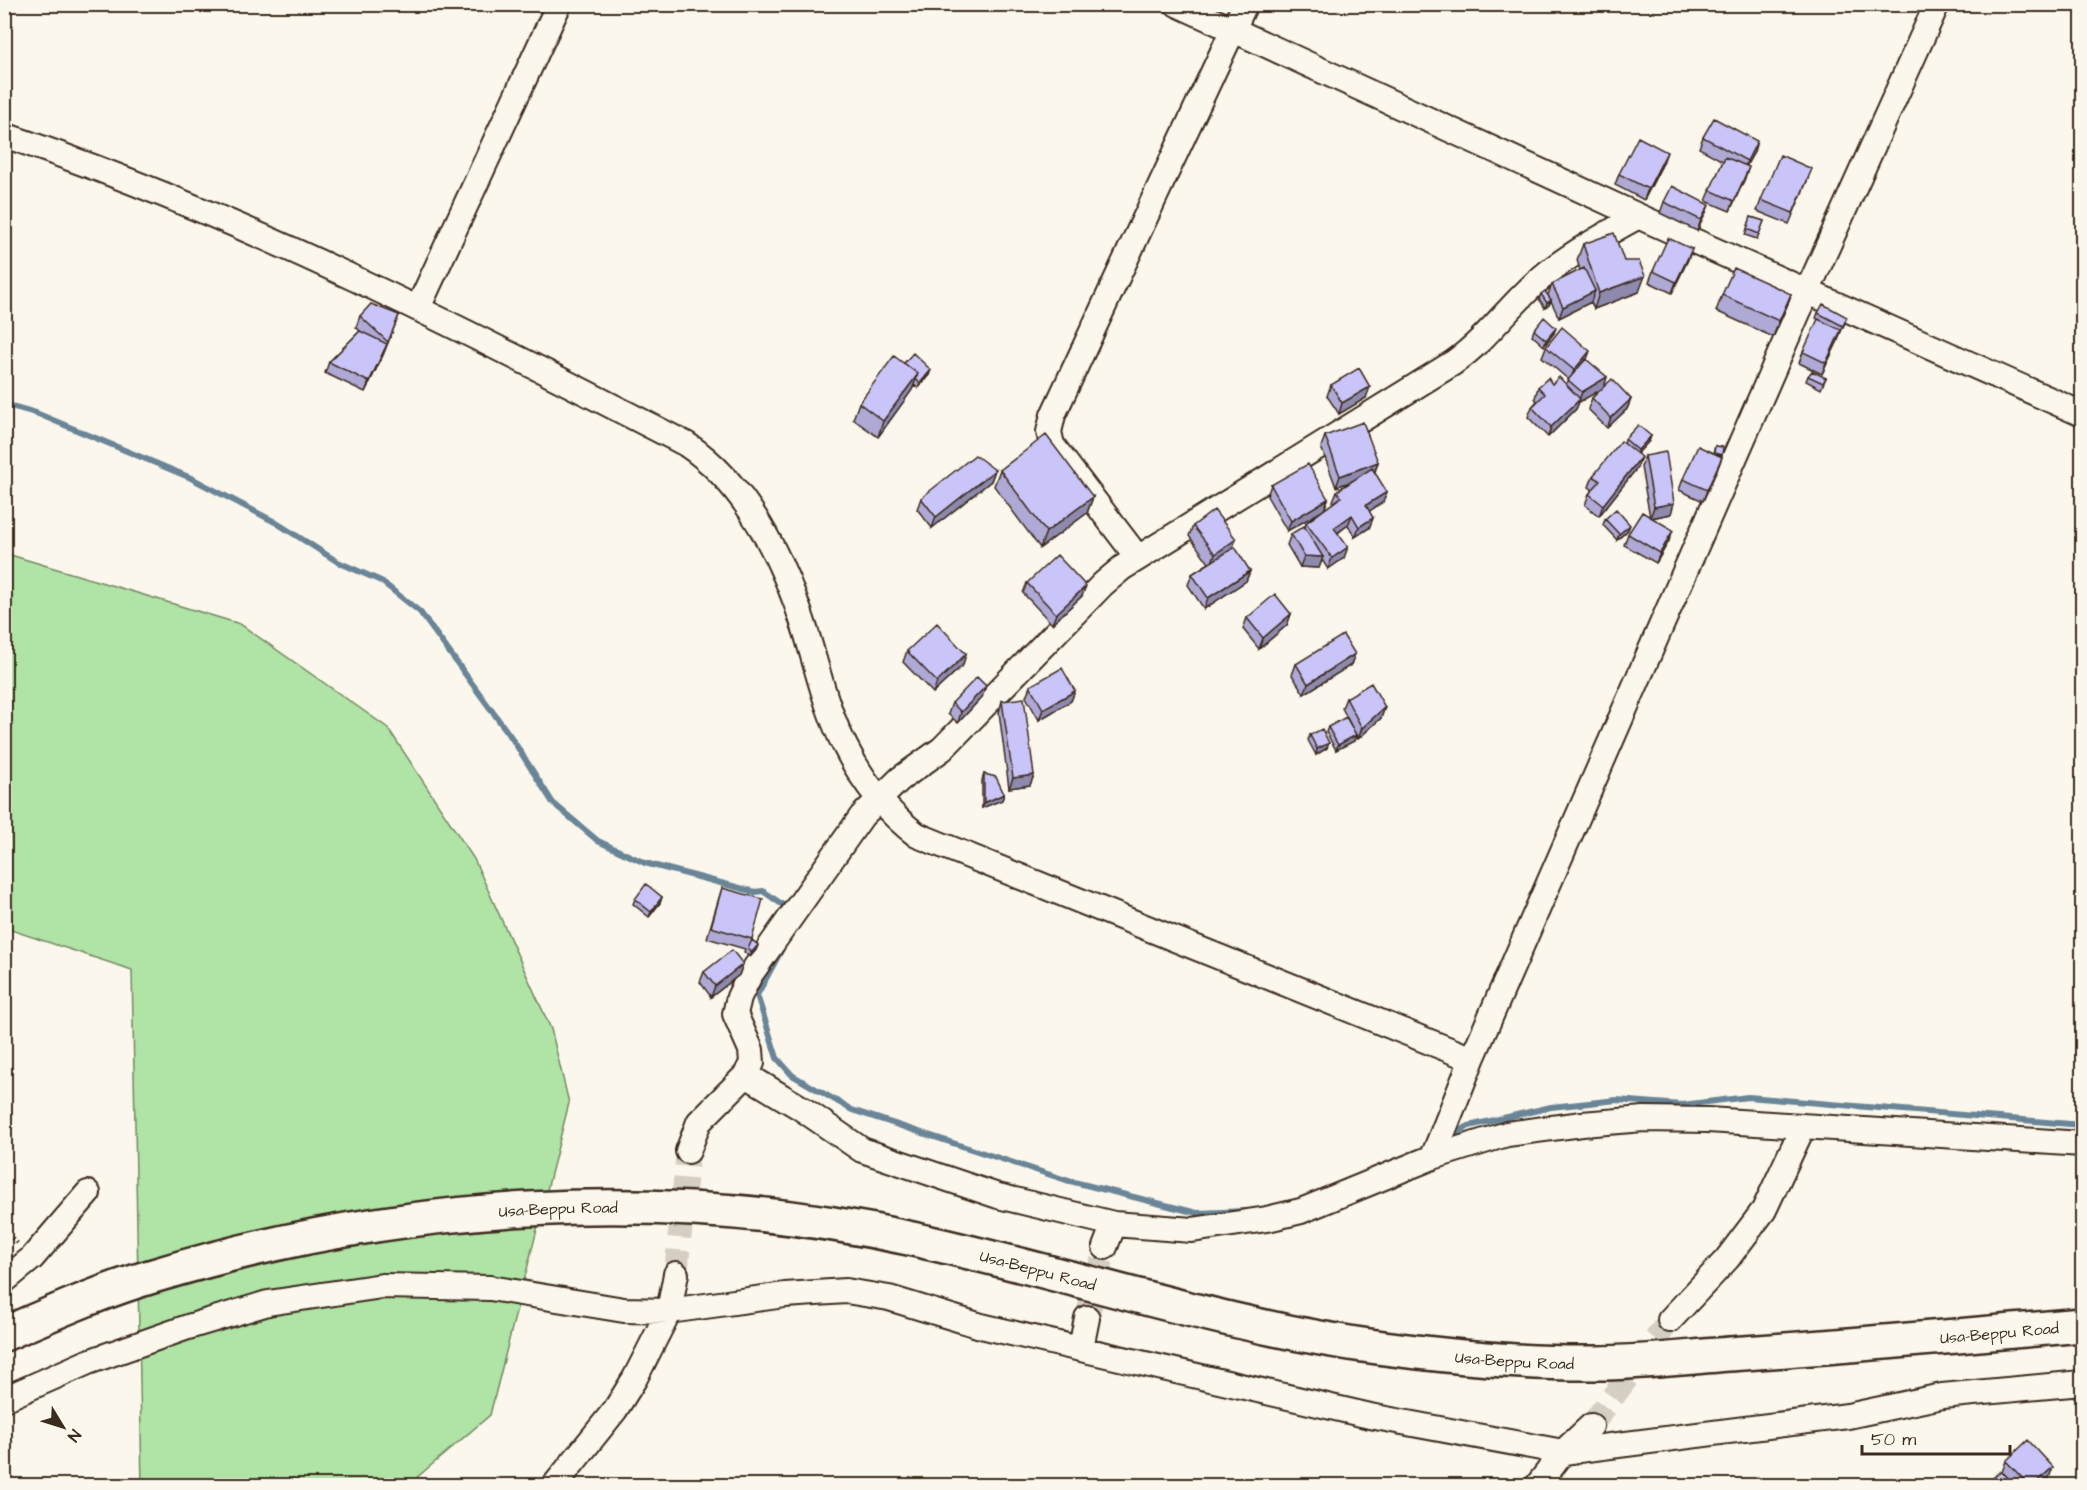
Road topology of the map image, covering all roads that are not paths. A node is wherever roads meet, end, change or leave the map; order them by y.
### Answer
1 (559, 4) edge
2 (1177, 4) edge
3 (1245, 4) edge
4 (1937, 4) edge
5 (1233, 31) junction
6 (4, 135) edge
7 (1638, 216) junction
8 (1807, 292) junction
9 (418, 308) junction
10 (2082, 414) edge
11 (1138, 558) junction
12 (878, 798) junction
13 (1472, 1059) junction
14 (746, 1075) junction
15 (1803, 1127) junction
16 (2082, 1144) edge
17 (688, 1151) tunnel mouth
18 (1432, 1157) junction
19 (88, 1193) dead end
20 (1114, 1224) junction
21 (1105, 1247) tunnel mouth
22 (676, 1274) tunnel mouth
23 (4, 1281) edge
24 (112, 1289) junction
25 (669, 1311) junction
26 (1087, 1318) tunnel mouth
27 (1670, 1320) tunnel mouth
28 (2082, 1325) edge
29 (4, 1334) edge
30 (4, 1346) edge
31 (1081, 1348) junction
32 (2082, 1383) edge
33 (4, 1399) edge
34 (1591, 1426) tunnel mouth
35 (1563, 1452) junction
36 (554, 1485) edge
37 (1537, 1485) edge

1 - 9 street
2 - 5 street
3 - 5 street
4 - 8 street
5 - 7 street
5 - 11 street
6 - 9 street
7 - 8 street
7 - 11 street
8 - 10 street
8 - 13 street
9 - 12 street
11 - 12 street
12 - 13 street
12 - 14 street
13 - 18 street
14 - 17 street
14 - 20 street
15 - 16 street
15 - 18 street
15 - 27 street
18 - 20 street
19 - 23 street
20 - 21 street
22 - 25 street
24 - 28 highway, Usa-Beppu Road
24 - 29 highway, Usa-Beppu Road
24 - 30 highway
25 - 31 street
25 - 33 street
25 - 36 street
26 - 31 street
31 - 35 street
32 - 35 street
34 - 35 street
35 - 37 street

